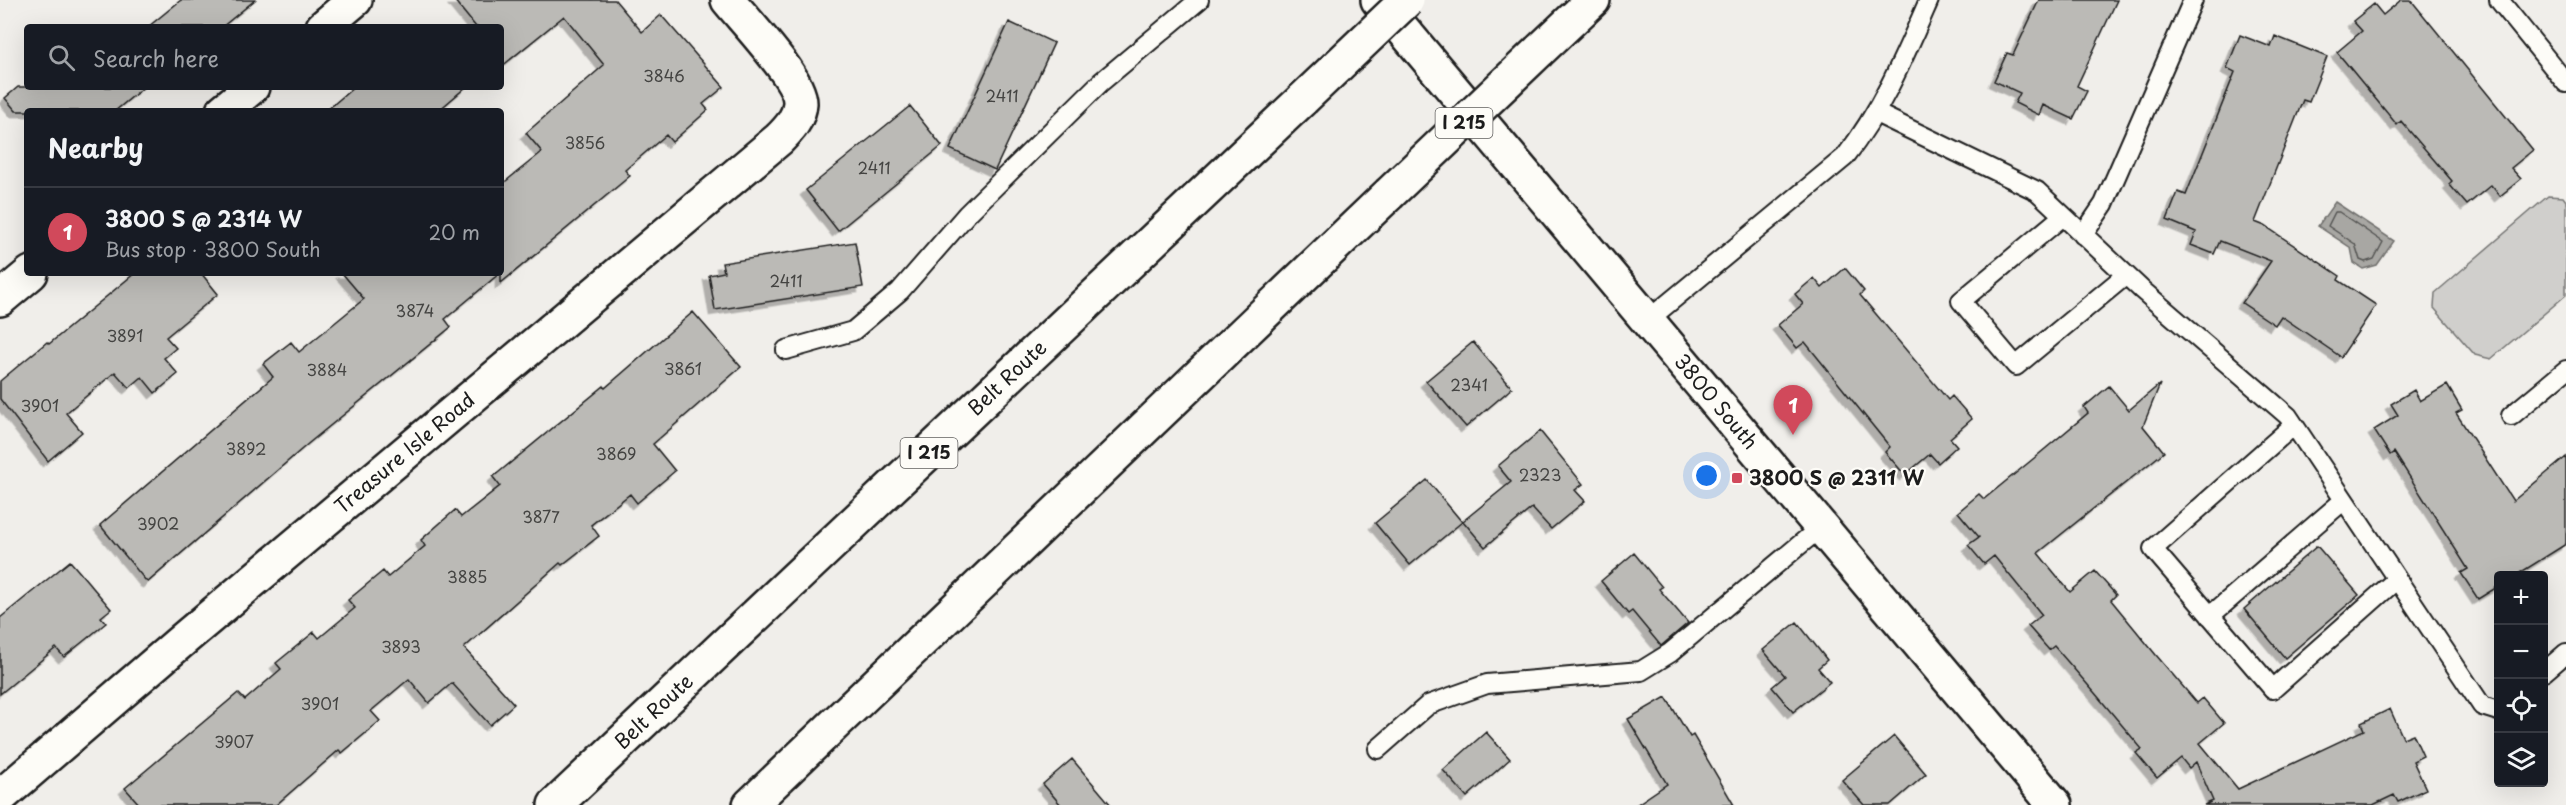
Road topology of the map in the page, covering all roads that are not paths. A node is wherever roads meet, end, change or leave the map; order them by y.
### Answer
1 (355, 0) edge
2 (728, 0) edge
3 (1199, 0) edge
4 (1378, 0) edge
5 (1407, 0) edge
6 (1593, 0) edge
7 (1929, 0) edge
8 (2193, 0) edge
9 (2499, 0) edge
10 (327, 24) edge
11 (2566, 83) edge
12 (248, 90) edge
13 (227, 108) edge
14 (1876, 113) junction
15 (2063, 216) junction
16 (2083, 235) junction
17 (2126, 274) junction
18 (27, 276) edge
19 (0, 299) edge
20 (1648, 320) junction
21 (786, 350) dead end
22 (2566, 370) edge
23 (2511, 416) dead end
24 (2294, 425) junction
25 (2344, 500) junction
26 (1821, 527) junction
27 (2397, 579) junction
28 (2210, 616) junction
29 (2566, 653) edge
30 (2548, 669) edge
31 (2494, 710) edge
32 (1378, 749) dead end
33 (0, 797) edge
34 (555, 805) edge
35 (750, 805) edge
36 (2055, 805) edge

1 - 10 main road
2 - 33 main road, Treasure Isle Road
3 - 21 lane
4 - 20 main road, 3800 South
5 - 34 main road, Belt Route / I 215, bridge
6 - 35 main road, I 215, bridge
7 - 14 lane
8 - 16 lane
9 - 11 lane
12 - 13 main road
14 - 15 lane
14 - 20 lane
15 - 16 lane
15 - 17 lane
16 - 17 lane
17 - 24 lane
18 - 19 main road
20 - 26 main road, 3800 South
22 - 23 lane
24 - 25 lane
24 - 28 lane
25 - 27 lane
25 - 28 lane
26 - 32 lane
26 - 36 main road, 3800 South
27 - 28 lane
27 - 31 lane
29 - 30 lane

